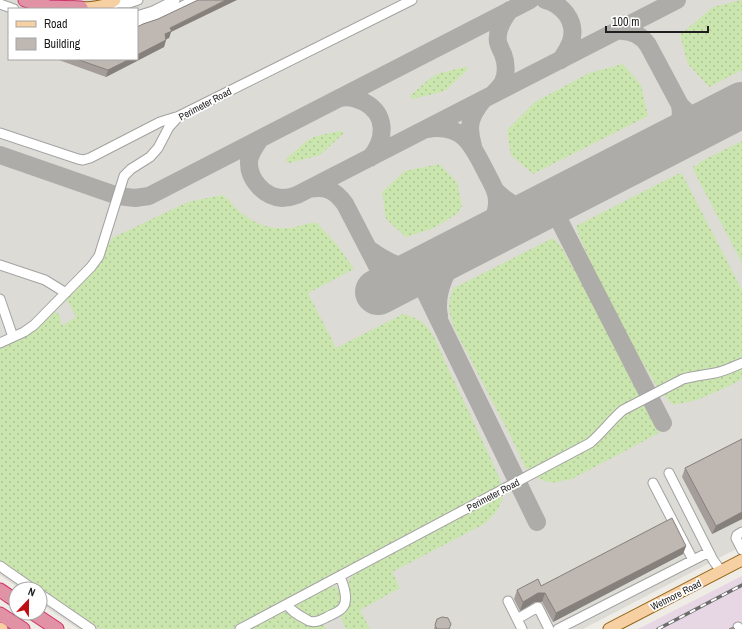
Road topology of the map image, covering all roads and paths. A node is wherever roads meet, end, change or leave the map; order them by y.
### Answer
1 (25, 0) edge
2 (48, 0) edge
3 (138, 0) edge
4 (176, 0) edge
5 (195, 0) edge
6 (412, 0) edge
7 (0, 4) edge
8 (113, 4) edge
9 (11, 8) edge
10 (81, 8) edge
11 (138, 16) edge
12 (138, 25) edge
13 (179, 116) junction
14 (0, 133) edge
15 (0, 265) edge
16 (66, 293) junction
17 (0, 299) edge
18 (13, 337) junction
19 (0, 343) edge
20 (742, 362) edge
21 (669, 473) dead end
22 (653, 483) dead end
23 (742, 532) edge
24 (742, 550) edge
25 (711, 556) junction
26 (693, 560) junction
27 (742, 560) edge
28 (0, 566) edge
29 (721, 571) junction
30 (340, 576) junction
31 (22, 581) edge
32 (48, 599) edge
33 (508, 602) dead end
34 (287, 604) junction
35 (0, 614) edge
36 (517, 619) junction
37 (45, 621) edge
38 (23, 629) edge
39 (57, 629) edge
40 (91, 629) edge
41 (240, 629) edge
42 (522, 629) edge
43 (549, 629) edge
44 (558, 629) edge
45 (609, 629) edge

1 - 10 highway
2 - 10 main road
3 - 8 street
4 - 11 street
5 - 12 street
6 - 13 street, Perimeter Road
7 - 9 street
8 - 10 main road
13 - 14 street
13 - 16 street, Perimeter Road
15 - 16 street
16 - 18 street, Perimeter Road
17 - 18 street
18 - 19 street, Perimeter Road
20 - 30 street, Perimeter Road
21 - 25 street
22 - 26 street
23 - 24 street
25 - 26 street
25 - 29 street
26 - 44 street
27 - 29 main road, Wetmore Road
28 - 31 street
29 - 45 main road, Wetmore Road
30 - 34 street, Perimeter Road
30 - 34 street
32 - 40 street
33 - 36 street
34 - 41 street, Perimeter Road
35 - 38 highway
36 - 42 street
36 - 43 street
37 - 39 highway

